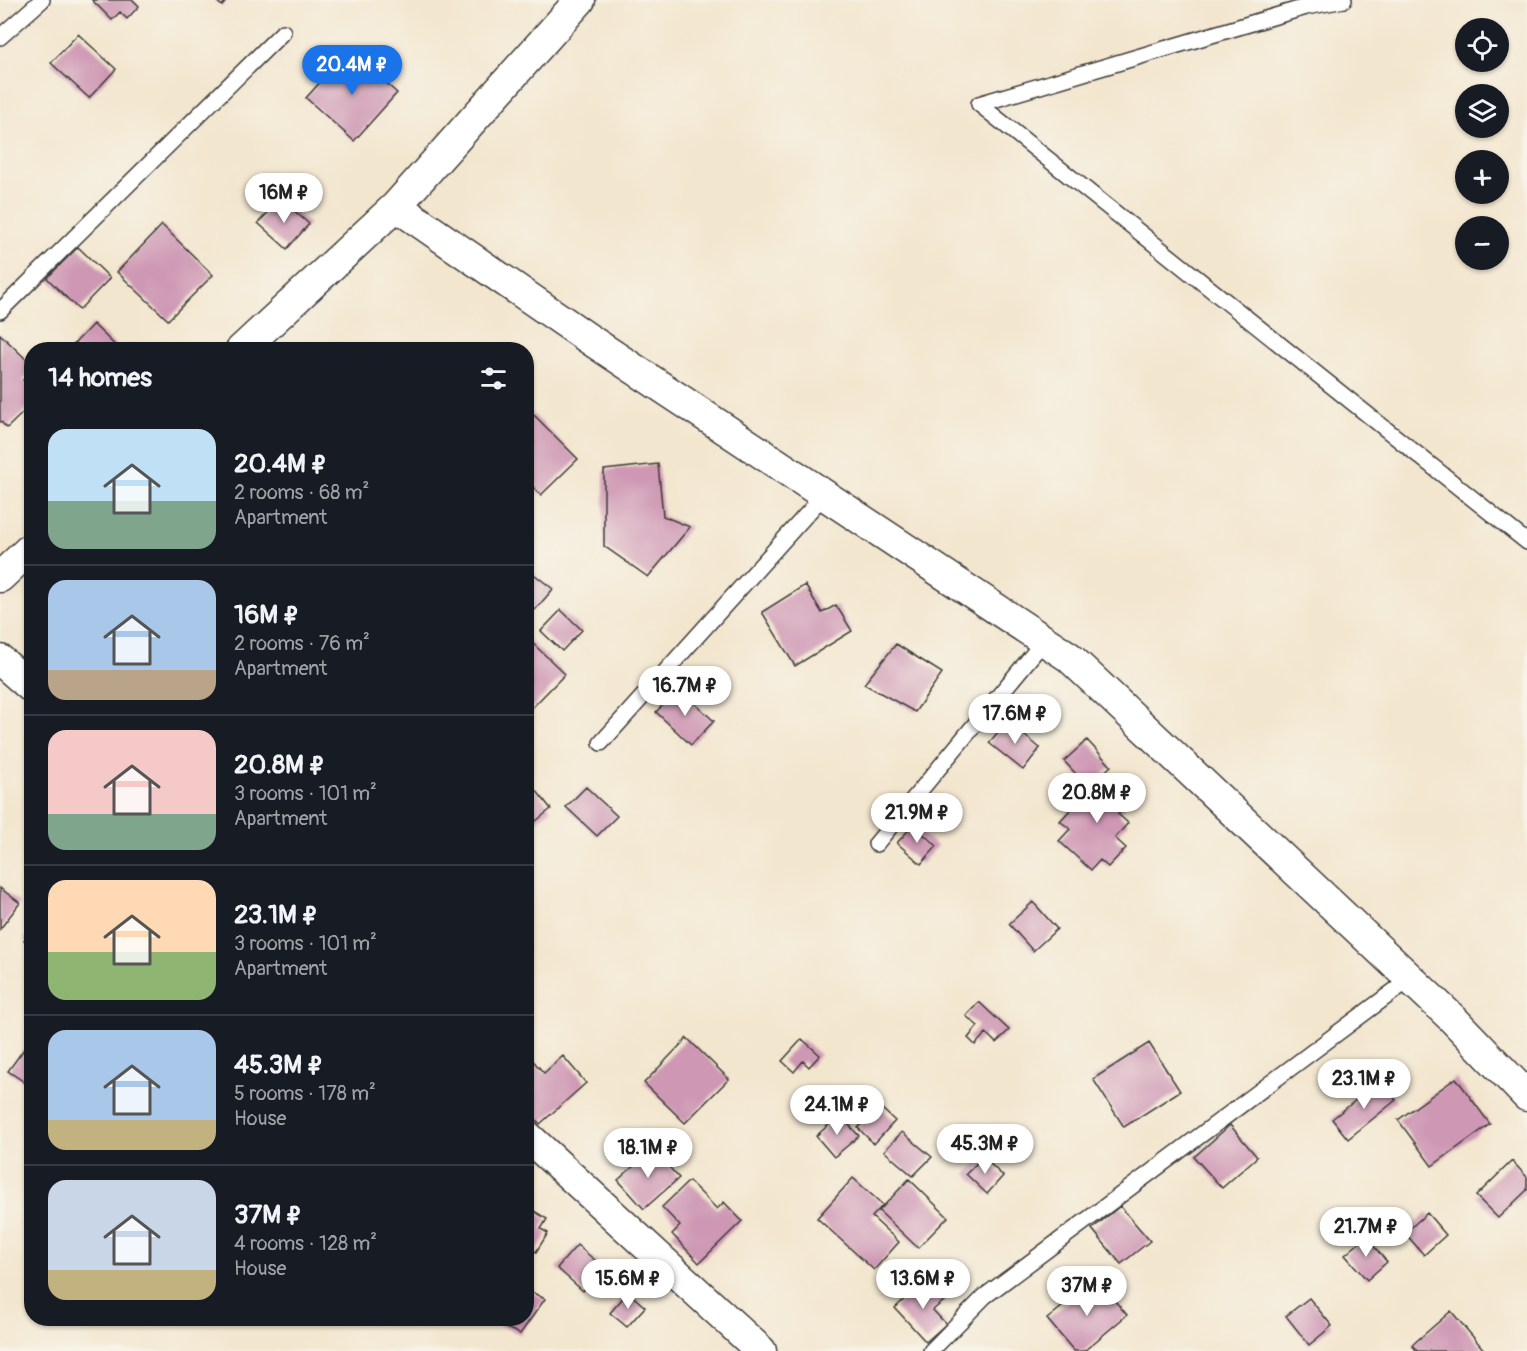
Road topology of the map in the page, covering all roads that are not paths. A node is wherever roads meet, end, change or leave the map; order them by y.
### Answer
1 (42, 0) edge
2 (580, 0) edge
3 (1344, 0) edge
4 (283, 32) dead end
5 (0, 37) edge
6 (396, 206) junction
7 (0, 311) edge
8 (250, 342) edge
9 (824, 495) junction
10 (1527, 542) edge
11 (24, 554) edge
12 (0, 577) edge
13 (1044, 641) junction
14 (0, 660) edge
15 (24, 681) edge
16 (601, 743) dead end
17 (876, 844) dead end
18 (1410, 979) junction
19 (1527, 1096) edge
20 (534, 1142) edge
21 (761, 1351) edge
22 (931, 1351) edge

1 - 5 lane
2 - 6 street
3 - 10 lane
4 - 7 lane
6 - 8 street
6 - 9 street
9 - 13 street
9 - 16 lane
11 - 12 street
13 - 17 lane
13 - 18 street
14 - 15 street
18 - 19 street
18 - 22 lane
20 - 21 street

